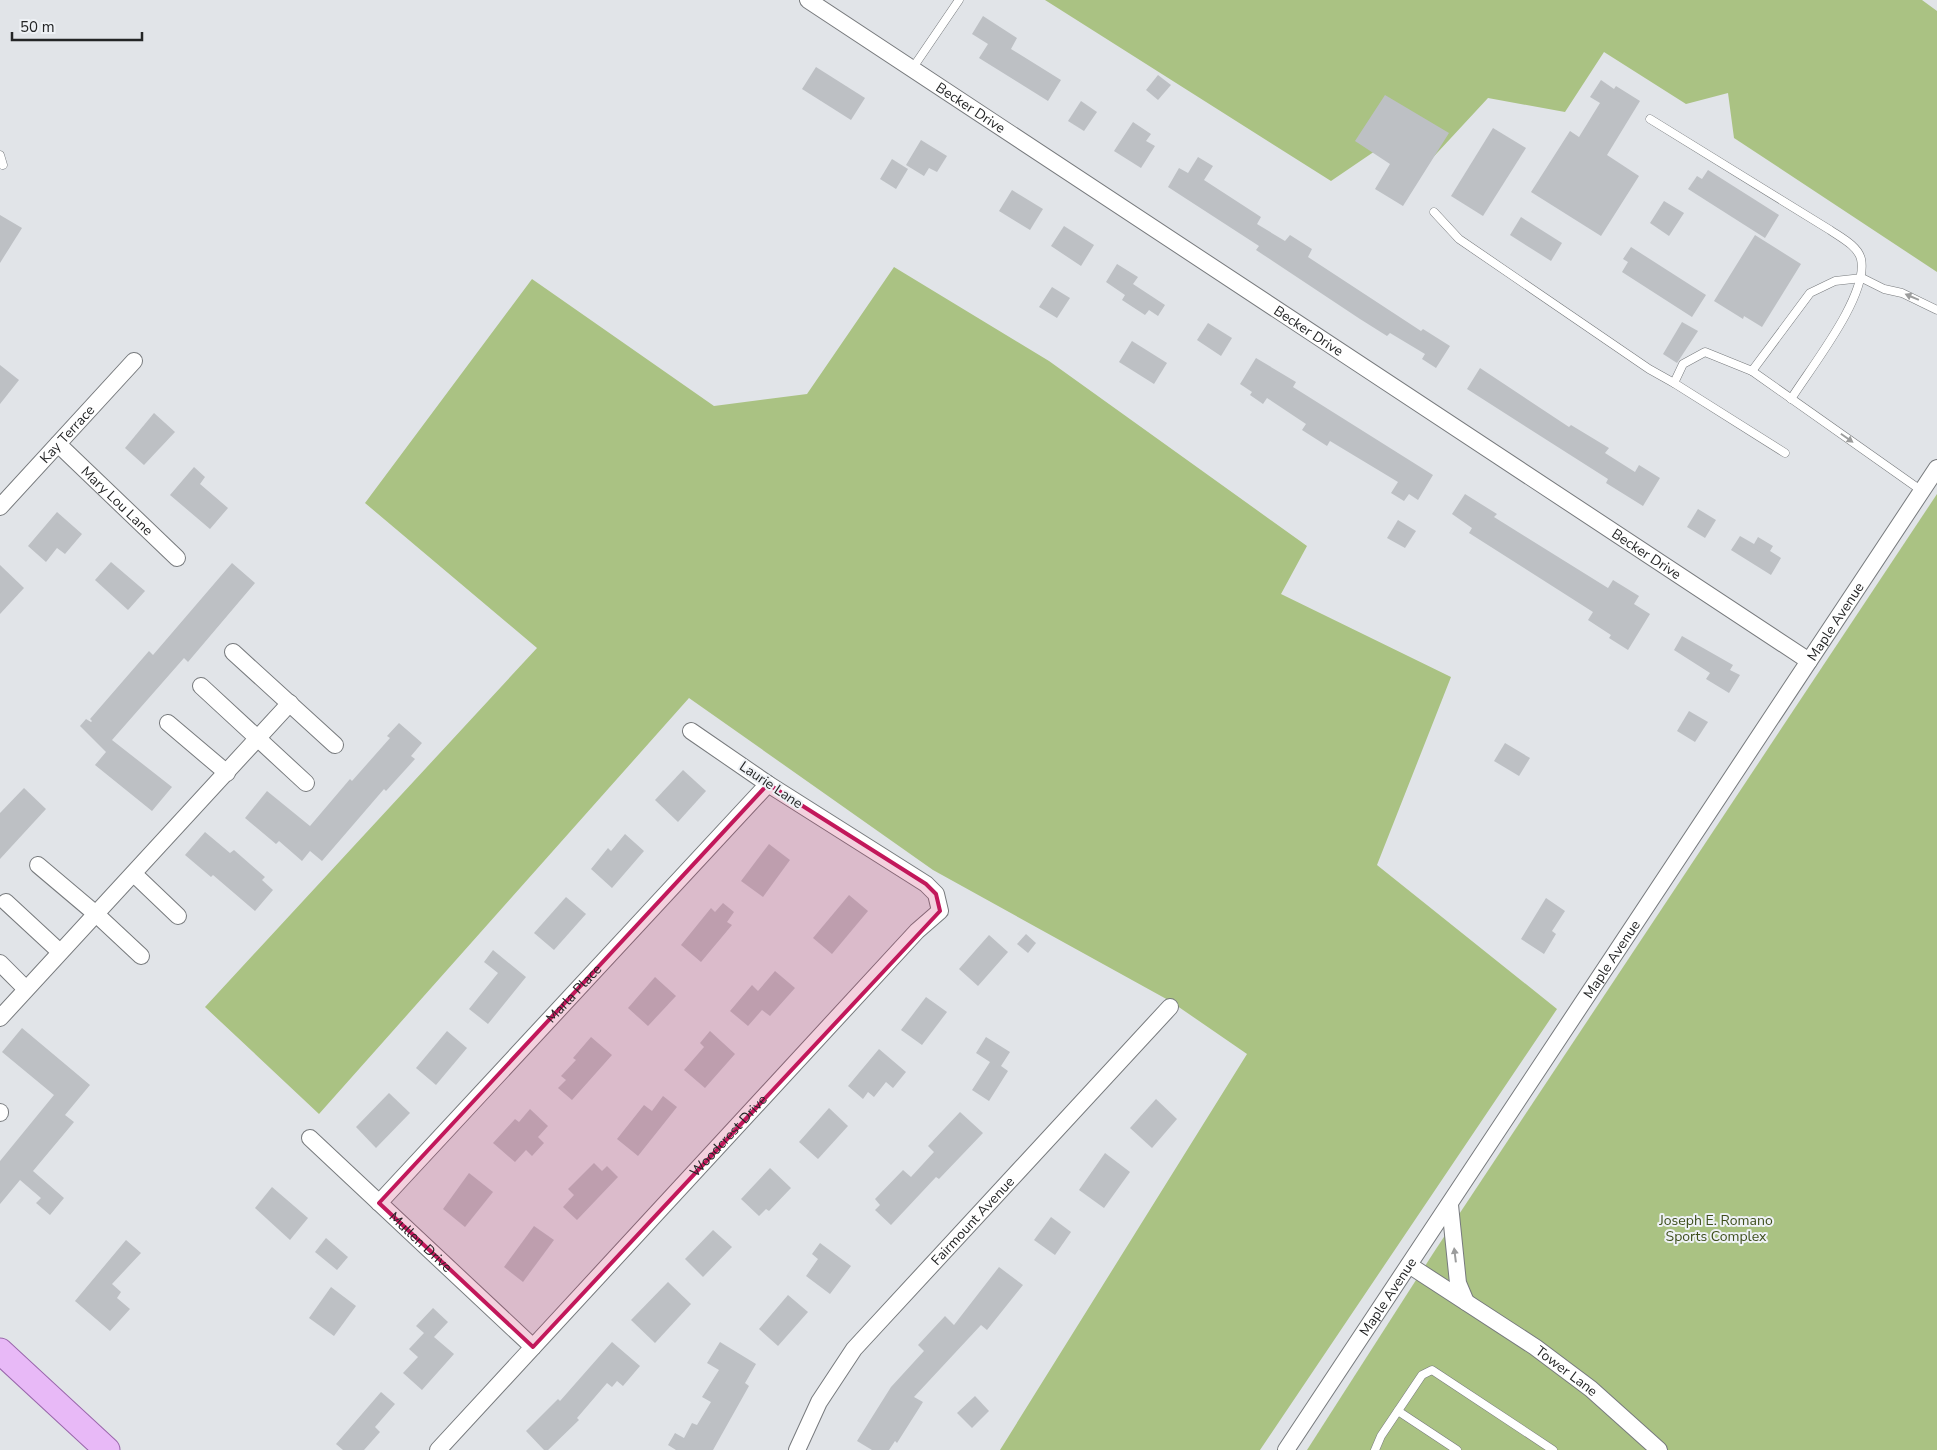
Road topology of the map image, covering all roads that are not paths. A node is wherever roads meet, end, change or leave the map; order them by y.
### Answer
1 (808, 0) edge
2 (959, 0) edge
3 (912, 69) junction
4 (1650, 119) dead end
5 (0, 155) edge
6 (3, 165) dead end
7 (1434, 212) dead end
8 (1862, 278) junction
9 (1937, 310) edge
10 (134, 361) dead end
11 (1752, 372) junction
12 (1674, 382) junction
13 (1791, 399) junction
14 (58, 444) junction
15 (1785, 453) dead end
16 (1937, 468) edge
17 (1922, 491) junction
18 (0, 507) edge
19 (176, 558) dead end
20 (233, 652) dead end
21 (1809, 661) junction
22 (201, 686) dead end
23 (290, 703) junction
24 (168, 723) dead end
25 (691, 731) dead end
26 (257, 739) junction
27 (335, 745) dead end
28 (227, 772) junction
29 (306, 783) dead end
30 (768, 784) junction
31 (852, 838) joint
32 (38, 865) dead end
33 (134, 874) junction
34 (6, 902) dead end
35 (96, 914) junction
36 (178, 916) dead end
37 (60, 952) junction
38 (141, 956) dead end
39 (0, 963) edge
40 (26, 989) junction
41 (1170, 1007) dead end
42 (0, 1018) edge
43 (310, 1138) dead end
44 (380, 1203) junction
45 (1450, 1205) junction
46 (1409, 1265) junction
47 (1466, 1302) junction
48 (533, 1347) junction
49 (0, 1351) edge
50 (1398, 1411) junction
51 (98, 1447) edge
52 (438, 1450) edge
53 (796, 1450) edge
54 (1286, 1450) edge
55 (1375, 1450) edge
56 (1457, 1450) edge
57 (1553, 1450) edge
58 (1659, 1450) edge

1 - 3 street, Becker Drive
2 - 3 lane
3 - 21 street, Becker Drive
4 - 8 lane
5 - 6 lane
7 - 12 lane
9 -> 8 lane
8 - 11 lane
8 - 13 lane
10 - 14 street, Kay Terrace
11 - 12 lane
11 - 13 lane
12 - 15 lane
13 -> 17 lane
14 - 18 street, Kay Terrace
14 - 19 street, Mary Lou Lane
16 - 17 street, Maple Avenue
17 - 21 street, Maple Avenue
20 - 23 street
21 - 45 street, Maple Avenue
22 - 26 street
23 - 26 street
23 - 27 street
24 - 28 street
25 - 30 street, Laurie Lane
26 - 28 street
26 - 29 street
28 - 33 street
30 - 31 street, Laurie Lane
30 - 44 street, Marla Place
31 - 48 street, Woodcrest Drive
32 - 35 street
33 - 35 street
33 - 36 street
34 - 37 street
35 - 37 street
35 - 38 street
37 - 40 street
39 - 40 street
40 - 42 street
41 - 53 street, Fairmount Avenue
43 - 44 street, Mullen Drive
44 - 48 street, Mullen Drive
45 - 46 street, Maple Avenue
47 -> 45 street
46 - 47 street, Tower Lane
46 - 54 street, Maple Avenue
47 - 58 street, Tower Lane
48 - 52 street, Woodcrest Drive
49 - 51 main road
50 - 55 lane
50 - 56 lane
50 - 57 lane

